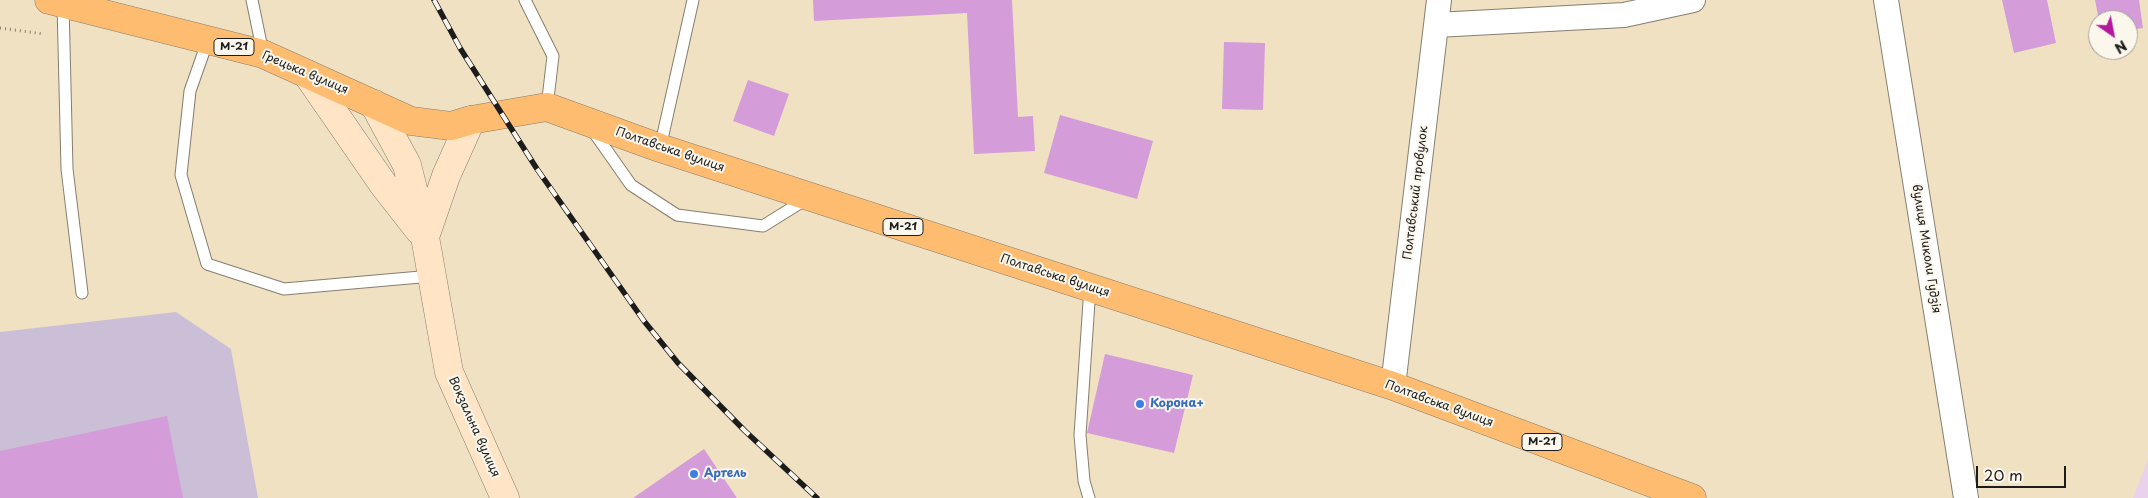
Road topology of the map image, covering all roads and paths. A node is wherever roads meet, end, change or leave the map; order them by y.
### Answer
1 (252, 0) edge
2 (525, 0) edge
3 (693, 0) edge
4 (1438, 0) edge
5 (1693, 0) edge
6 (1886, 0) edge
7 (56, 2) edge
8 (1436, 24) junction
9 (0, 28) edge
10 (64, 36) junction
11 (208, 40) junction
12 (263, 54) junction
13 (307, 74) junction
14 (374, 104) junction
15 (547, 106) junction
16 (472, 120) junction
17 (586, 121) junction
18 (660, 148) junction
19 (810, 197) junction
20 (425, 237) junction
21 (432, 276) junction
22 (1090, 287) junction
23 (82, 293) dead end
24 (1393, 386) junction
25 (505, 498) edge
26 (1088, 498) edge
27 (1692, 498) edge
28 (1966, 498) edge

1 - 12 lane
2 - 15 lane
3 - 18 lane
4 - 8 street, Полтавський провулок
5 - 8 street
6 - 28 street, вулиця Миколи Гудзія
7 - 10 lane
7 - 11 highway, Грецька вулиця / М-21
8 - 24 street, Полтавський провулок
9 - 10 path
10 - 23 lane
11 - 12 highway, Грецька вулиця / М-21
11 - 21 lane
12 - 13 highway, Грецька вулиця / М-21
13 - 14 highway, Грецька вулиця / М-21
13 - 20 main road, Вокзальна вулиця
14 - 16 highway, Грецька вулиця / М-21
14 - 20 main road, Вокзальна вулиця
15 - 16 highway, М-21
15 - 17 highway, Полтавська вулиця / М-21
16 - 20 main road, Вокзальна вулиця
17 - 18 highway, Полтавська вулиця / М-21
17 - 19 lane
18 - 19 highway, Полтавська вулиця / М-21
19 - 22 highway, Полтавська вулиця / М-21
20 - 21 main road, Вокзальна вулиця
21 - 25 main road, Вокзальна вулиця
22 - 24 highway, Полтавська вулиця / М-21
22 - 26 lane
24 - 27 highway, Полтавська вулиця / М-21

